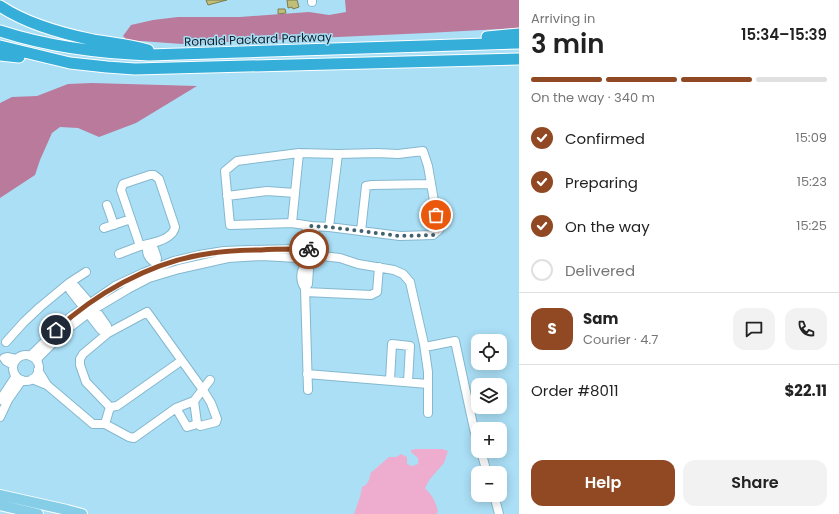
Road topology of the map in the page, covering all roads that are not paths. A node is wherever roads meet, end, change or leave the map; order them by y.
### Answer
1 (0, 6) edge
2 (0, 31) edge
3 (519, 34) edge
4 (519, 43) edge
5 (0, 46) edge
6 (415, 46) junction
7 (0, 55) edge
8 (163, 55) junction
9 (515, 60) edge
10 (70, 63) junction
11 (299, 153) junction
12 (338, 154) junction
13 (431, 184) junction
14 (295, 193) junction
15 (227, 196) junction
16 (107, 205) dead end
17 (130, 219) junction
18 (292, 223) junction
19 (114, 224) junction
20 (329, 227) junction
21 (104, 228) dead end
22 (311, 228) junction
23 (361, 231) junction
24 (145, 245) junction
25 (308, 251) junction
26 (119, 254) dead end
27 (379, 267) junction
28 (158, 268) junction
29 (86, 272) dead end
30 (70, 284) junction
31 (305, 290) junction
32 (89, 308) junction
33 (107, 332) junction
34 (6, 342) dead end
35 (424, 346) junction
36 (30, 356) junction
37 (2, 357) edge
38 (181, 361) junction
39 (15, 362) junction
40 (37, 362) junction
41 (38, 370) junction
42 (308, 374) junction
43 (19, 378) junction
44 (32, 379) junction
45 (210, 380) dead end
46 (390, 380) junction
47 (408, 382) junction
48 (428, 384) junction
49 (47, 385) junction
50 (203, 390) junction
51 (308, 390) dead end
52 (0, 400) edge
53 (194, 401) junction
54 (110, 407) junction
55 (176, 408) junction
56 (428, 412) dead end
57 (0, 417) edge
58 (473, 422) edge
59 (197, 423) junction
60 (105, 424) junction
61 (0, 494) edge
62 (496, 502) edge
63 (0, 505) edge
64 (38, 514) edge
65 (82, 514) edge
66 (499, 514) edge

1 - 8 highway
2 - 8 highway, Ronald Packard Parkway
3 - 6 highway
4 - 6 highway, Ronald Packard Parkway
5 - 10 highway
6 - 8 highway, Ronald Packard Parkway
7 - 10 highway
9 - 10 highway
11 - 12 street
11 - 14 street
11 - 15 street
12 - 13 street
12 - 20 street
13 - 23 street
13 - 23 street
14 - 15 street
14 - 18 street
15 - 18 street
16 - 19 street
17 - 19 street
17 - 24 street
17 - 24 street
18 - 22 street
19 - 21 street
20 - 22 street
20 - 23 street
22 - 25 street
24 - 26 street
24 - 28 street
25 - 27 street
25 - 28 street
25 - 31 street
27 - 31 street
27 - 35 street
28 - 32 street
29 - 30 street
30 - 32 street
30 - 34 street
31 - 42 street
32 - 33 street
32 - 36 street
32 - 40 street
33 - 38 street
33 - 54 street
35 - 48 street
35 - 58 street
36 - 39 street
36 - 40 street
37 - 39 street
38 - 50 street
38 - 54 street
39 - 43 street
40 - 41 street
41 - 44 street
41 - 49 street
42 - 46 street
42 - 51 street
43 - 44 street
43 - 52 street
43 - 57 street
44 - 49 street
45 - 50 street
46 - 47 street
46 - 47 street
47 - 48 street
48 - 56 street
49 - 60 street
50 - 53 street
50 - 59 street
53 - 55 street
53 - 59 street
54 - 60 street
55 - 59 street
55 - 60 street
61 - 65 main road
62 - 66 street
63 - 64 main road

